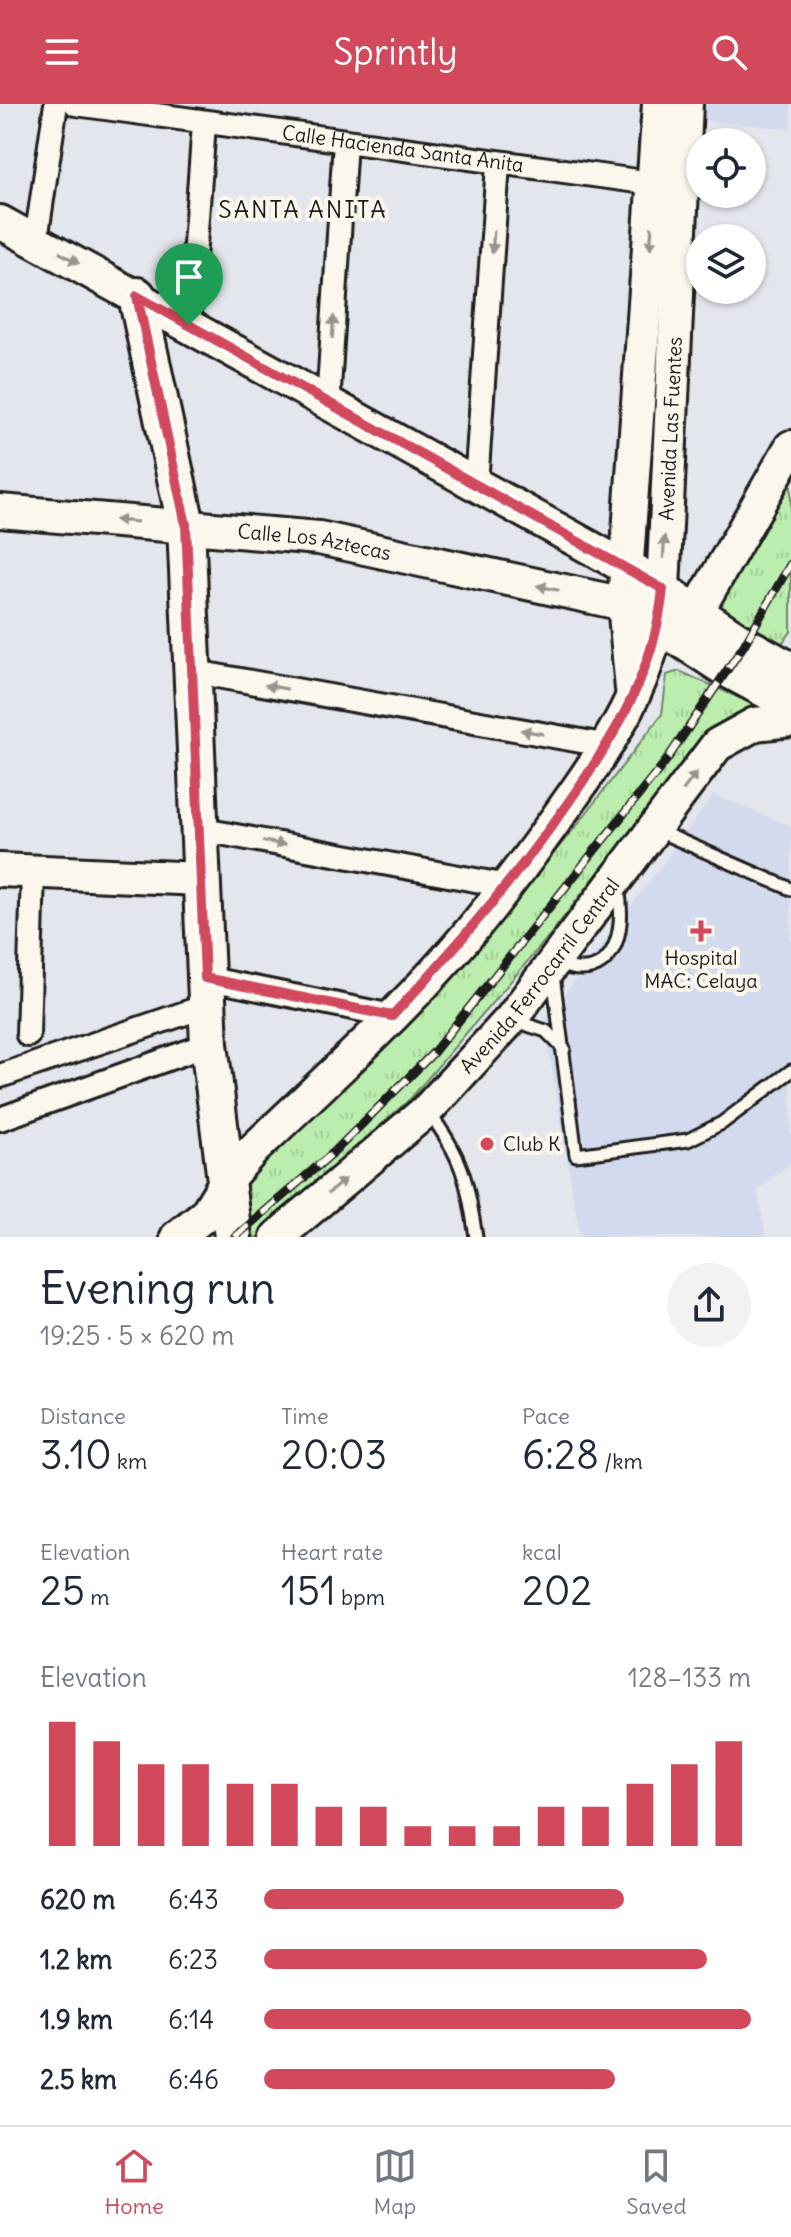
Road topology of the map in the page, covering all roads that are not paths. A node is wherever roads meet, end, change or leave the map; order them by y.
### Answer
1 (56, 104) edge
2 (76, 104) edge
3 (659, 104) edge
4 (686, 104) edge
5 (204, 124) junction
6 (345, 142) junction
7 (498, 164) junction
8 (668, 186) junction
9 (0, 222) edge
10 (36, 240) junction
11 (137, 296) junction
12 (189, 325) junction
13 (328, 404) junction
14 (791, 447) edge
15 (476, 485) junction
16 (0, 511) edge
17 (186, 525) junction
18 (629, 569) junction
19 (663, 589) junction
20 (624, 604) junction
21 (696, 613) junction
22 (659, 625) junction
23 (791, 671) edge
24 (195, 672) junction
25 (634, 701) junction
26 (791, 705) edge
27 (791, 720) edge
28 (609, 746) junction
29 (198, 829) junction
30 (654, 829) junction
31 (0, 870) edge
32 (33, 872) junction
33 (200, 879) junction
34 (508, 886) junction
35 (791, 889) edge
36 (551, 962) junction
37 (206, 992) junction
38 (392, 1016) junction
39 (511, 1019) junction
40 (28, 1035) dead end
41 (209, 1044) junction
42 (564, 1049) junction
43 (791, 1071) edge
44 (0, 1076) edge
45 (427, 1110) junction
46 (0, 1119) edge
47 (228, 1178) junction
48 (177, 1237) edge
49 (233, 1237) edge
50 (277, 1237) edge
51 (476, 1237) edge

1 - 10 street
2 - 5 street, Calle Hacienda Santa Anita
3 - 8 main road, Avenida Las Fuentes
4 - 8 main road, Avenida Las Fuentes
5 - 6 street, Calle Hacienda Santa Anita
5 - 12 street
6 - 7 street, Calle Hacienda Santa Anita
13 -> 6 street
7 - 8 street, Calle Hacienda Santa Anita
7 -> 15 street
8 -> 18 main road, Avenida Las Fuentes
19 -> 8 main road, Avenida Las Fuentes
9 - 10 main road
10 -> 11 main road
11 - 12 main road
11 - 17 main road
12 - 13 main road
13 - 15 main road
14 - 21 main road
15 - 18 main road
17 -> 16 main road, Calle Los Aztecas
20 -> 17 main road, Calle Los Aztecas
17 - 24 main road
18 - 19 main road
18 - 20 main road, Avenida Las Fuentes
19 - 21 main road
19 - 22 main road, Avenida Las Fuentes
20 - 22 main road, Calle Los Aztecas
20 - 25 main road, Avenida Las Fuentes
21 - 23 main road
22 - 25 main road, Avenida Las Fuentes
22 - 26 main road, Calle Los Aztecas
28 -> 24 street
24 - 29 main road
25 - 28 main road, Avenida Las Fuentes
30 -> 27 main road, Avenida Ferrocarril Central
28 - 34 main road, Avenida Las Fuentes
29 - 33 main road
29 -> 34 street
30 - 35 lane
30 - 36 main road, Avenida Ferrocarril Central
31 - 32 main road
32 - 33 main road
32 - 40 street
33 - 37 main road
34 - 38 main road, Avenida Las Fuentes
36 - 39 main road, Avenida Ferrocarril Central
36 - 42 lane
37 - 38 street
37 - 41 main road
37 - 44 street
38 - 47 main road, Avenida Las Fuentes
39 - 42 lane
39 - 45 main road, Avenida Ferrocarril Central
41 - 46 street
41 - 47 main road
42 - 43 lane
50 -> 45 main road, Avenida Ferrocarril Central
45 - 51 lane
47 - 48 main road
47 - 49 main road

